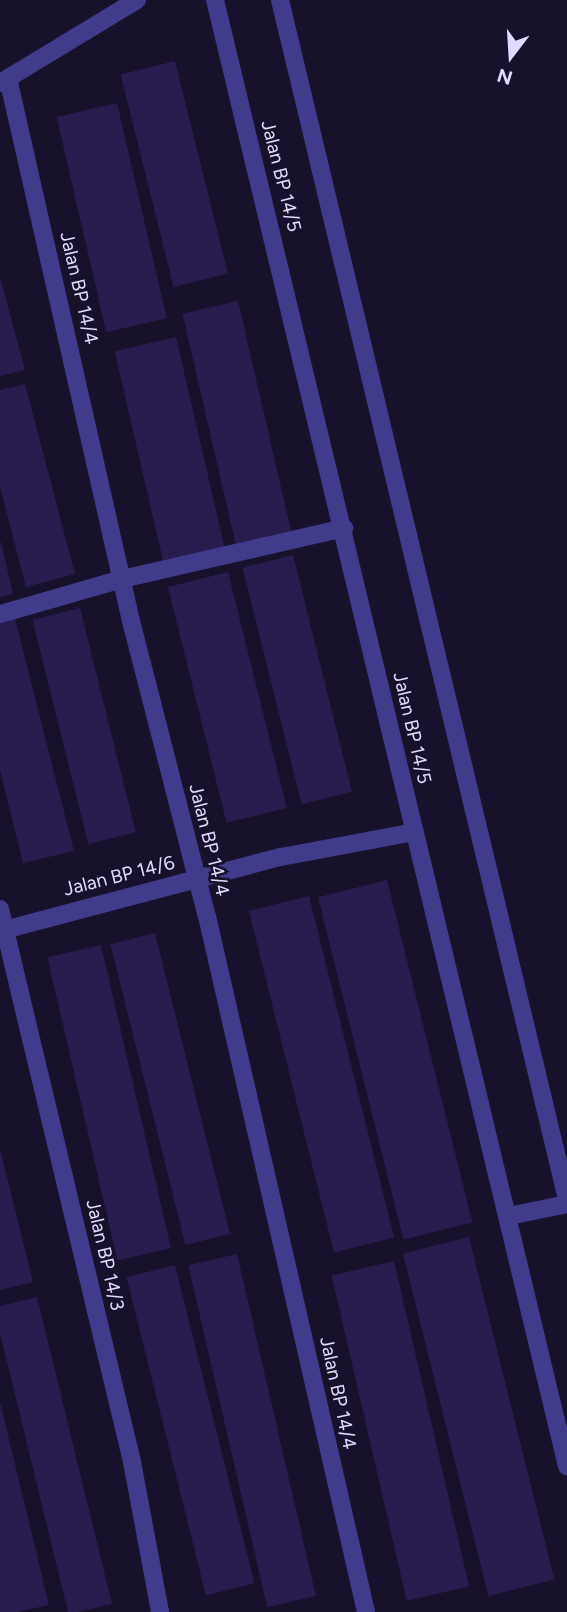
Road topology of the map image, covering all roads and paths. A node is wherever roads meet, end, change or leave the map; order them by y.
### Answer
1 (137, 0) edge
2 (215, 0) edge
3 (280, 0) edge
4 (4, 81) edge
5 (344, 528) junction
6 (122, 579) junction
7 (0, 614) edge
8 (415, 832) junction
9 (197, 878) junction
10 (0, 909) edge
11 (2, 930) edge
12 (567, 1199) edge
13 (567, 1204) edge
14 (509, 1216) junction
15 (567, 1466) edge
16 (160, 1612) edge
17 (366, 1612) edge

1 - 4 street
2 - 5 street, Jalan BP 14/5
3 - 12 street
4 - 6 street, Jalan BP 14/4
5 - 6 street
5 - 8 street, Jalan BP 14/5
6 - 7 street
6 - 9 street, Jalan BP 14/4
8 - 9 street, Jalan BP 14/6
8 - 14 street, Jalan BP 14/5
9 - 11 street, Jalan BP 14/6
9 - 17 street, Jalan BP 14/4
10 - 11 street, Jalan BP 14/3
11 - 16 street, Jalan BP 14/3
13 - 14 street
14 - 15 street, Jalan BP 14/5

